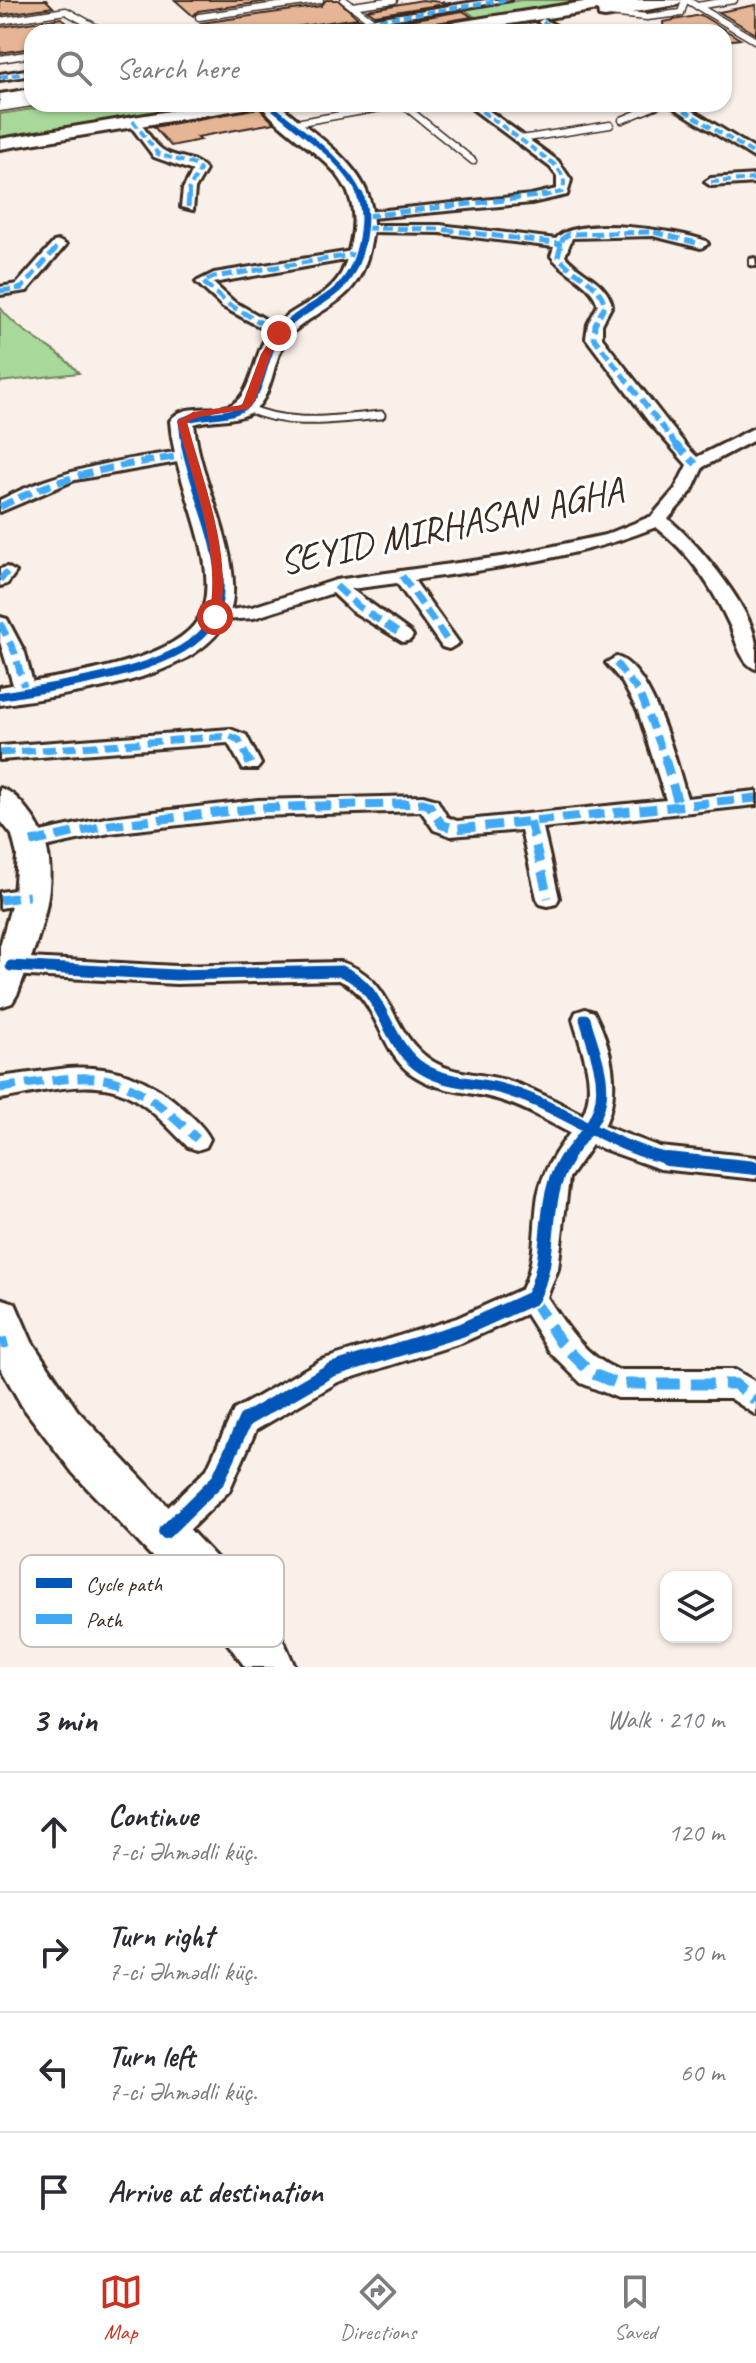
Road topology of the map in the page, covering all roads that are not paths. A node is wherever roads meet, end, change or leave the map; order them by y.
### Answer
1 (320, 0) edge
2 (344, 0) edge
3 (394, 0) edge
4 (506, 0) edge
5 (628, 0) edge
6 (676, 0) edge
7 (686, 0) edge
8 (734, 0) edge
9 (352, 6) junction
10 (697, 6) junction
11 (601, 12) junction
12 (199, 17) dead end
13 (0, 21) edge
14 (372, 21) junction
15 (543, 22) junction
16 (90, 24) edge
17 (351, 24) edge
18 (376, 24) edge
19 (476, 24) edge
20 (531, 24) edge
21 (546, 24) edge
22 (727, 24) edge
23 (732, 27) edge
24 (756, 41) edge
25 (24, 55) edge
26 (0, 59) edge
27 (24, 73) edge
28 (0, 77) edge
29 (24, 96) edge
30 (0, 100) edge
31 (24, 104) edge
32 (0, 108) edge
33 (191, 112) edge
34 (277, 112) edge
35 (357, 112) edge
36 (412, 112) edge
37 (483, 112) edge
38 (640, 112) edge
39 (687, 112) edge
40 (622, 120) dead end
41 (133, 121) junction
42 (290, 124) junction
43 (610, 125) dead end
44 (521, 139) junction
45 (0, 144) edge
46 (756, 155) edge
47 (473, 161) dead end
48 (756, 180) edge
49 (711, 182) dead end
50 (754, 196) dead end
51 (188, 207) dead end
52 (365, 222) junction
53 (562, 244) junction
54 (701, 244) dead end
55 (59, 245) dead end
56 (358, 254) junction
57 (0, 291) edge
58 (279, 333) junction
59 (245, 407) junction
60 (381, 415) dead end
61 (756, 432) edge
62 (189, 455) junction
63 (696, 464) junction
64 (0, 507) edge
65 (658, 520) junction
66 (402, 576) junction
67 (336, 586) junction
68 (215, 617) junction
69 (0, 623) edge
70 (403, 636) dead end
71 (449, 643) dead end
72 (616, 663) dead end
73 (756, 663) edge
74 (12, 693) edge
75 (0, 753) edge
76 (250, 764) dead end
77 (756, 798) edge
78 (0, 799) edge
79 (679, 806) junction
80 (530, 821) junction
81 (31, 842) junction
82 (14, 898) edge
83 (548, 898) dead end
84 (5, 980) edge
85 (585, 1019) dead end
86 (0, 1088) edge
87 (588, 1129) junction
88 (197, 1139) dead end
89 (756, 1168) edge
90 (532, 1298) junction
91 (3, 1334) edge
92 (756, 1401) edge
93 (165, 1532) junction
94 (186, 1555) edge
95 (258, 1647) edge
96 (270, 1667) edge

1 - 12 lane
2 - 9 lane
3 - 9 lane
4 - 14 street
5 - 19 main road
6 - 11 main road
7 - 10 lane
7 - 11 lane
8 - 10 lane
9 - 14 lane
10 - 22 lane
11 - 15 main road
13 - 16 lane
14 - 17 street
14 - 18 lane
15 - 20 main road
15 - 21 street
23 - 24 lane
25 - 26 lane
27 - 28 street
29 - 30 main road
31 - 32 lane
33 - 41 street
34 - 42 street
35 - 42 lane
36 - 47 lane
37 - 44 street
38 - 40 lane
39 - 46 street
41 - 45 street
41 - 51 street
42 - 52 street
43 - 44 lane
44 - 52 street
48 - 49 street
48 - 50 street
52 - 53 street
52 - 56 street
53 - 54 street
53 - 63 street
55 - 57 street
56 - 58 street
56 - 58 street
58 - 59 street
59 - 60 lane
59 - 62 street
61 - 63 street
62 - 64 street
62 - 68 street
63 - 65 street, SEYID MIRHASAN AGHA
65 - 66 street, SEYID MIRHASAN AGHA
65 - 73 street
66 - 67 street, SEYID MIRHASAN AGHA
66 - 71 street
67 - 68 street, SEYID MIRHASAN AGHA
67 - 70 street
68 - 74 street
69 - 74 street
72 - 79 street
75 - 76 street
77 - 79 street
78 - 81 street
79 - 80 street
80 - 81 street
80 - 83 street
81 - 82 street
82 - 84 street
84 - 87 street
85 - 87 street
86 - 88 street
87 - 89 street
87 - 90 street
90 - 92 street
90 - 93 street
91 - 93 street
93 - 94 street
95 - 96 street

